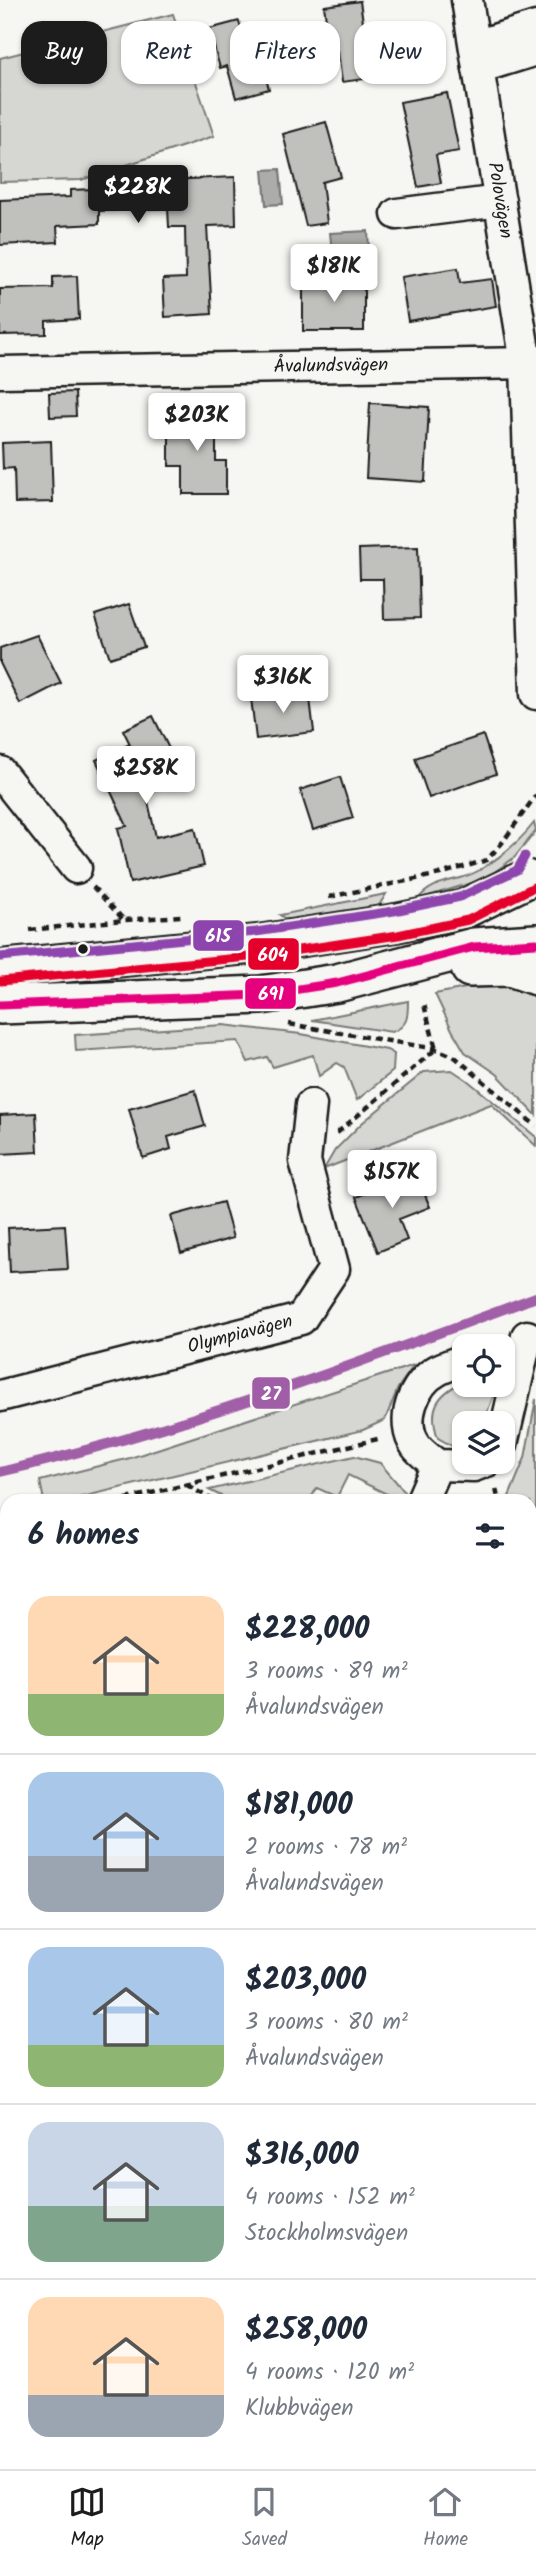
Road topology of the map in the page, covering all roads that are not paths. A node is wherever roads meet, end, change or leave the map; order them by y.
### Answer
1 (467, 0) edge
2 (536, 27) edge
3 (536, 50) edge
4 (477, 57) junction
5 (500, 201) junction
6 (397, 214) dead end
7 (531, 362) edge
8 (0, 372) edge
9 (536, 694) edge
10 (0, 772) edge
11 (76, 868) road end
12 (531, 871) edge
13 (536, 943) edge
14 (0, 969) edge
15 (536, 976) edge
16 (337, 983) junction
17 (0, 1005) edge
18 (311, 1105) dead end
19 (521, 1338) edge
20 (452, 1365) edge
21 (0, 1396) edge
22 (508, 1411) edge
23 (436, 1465) junction
24 (452, 1465) edge
25 (424, 1494) edge

1 - 4 street, Polovägen
2 - 4 street
3 - 4 street
4 - 5 street, Polovägen
5 - 6 street
5 - 7 street, Polovägen
7 - 8 street, Åvalundsvägen
7 - 9 street, Polovägen
10 - 11 street
12 - 13 main road
12 - 14 main road
13 - 16 main road
15 - 16 main road
16 - 17 main road
18 - 21 street, Olympiavägen
19 - 22 street
20 - 23 street
23 - 24 street
23 - 25 street

